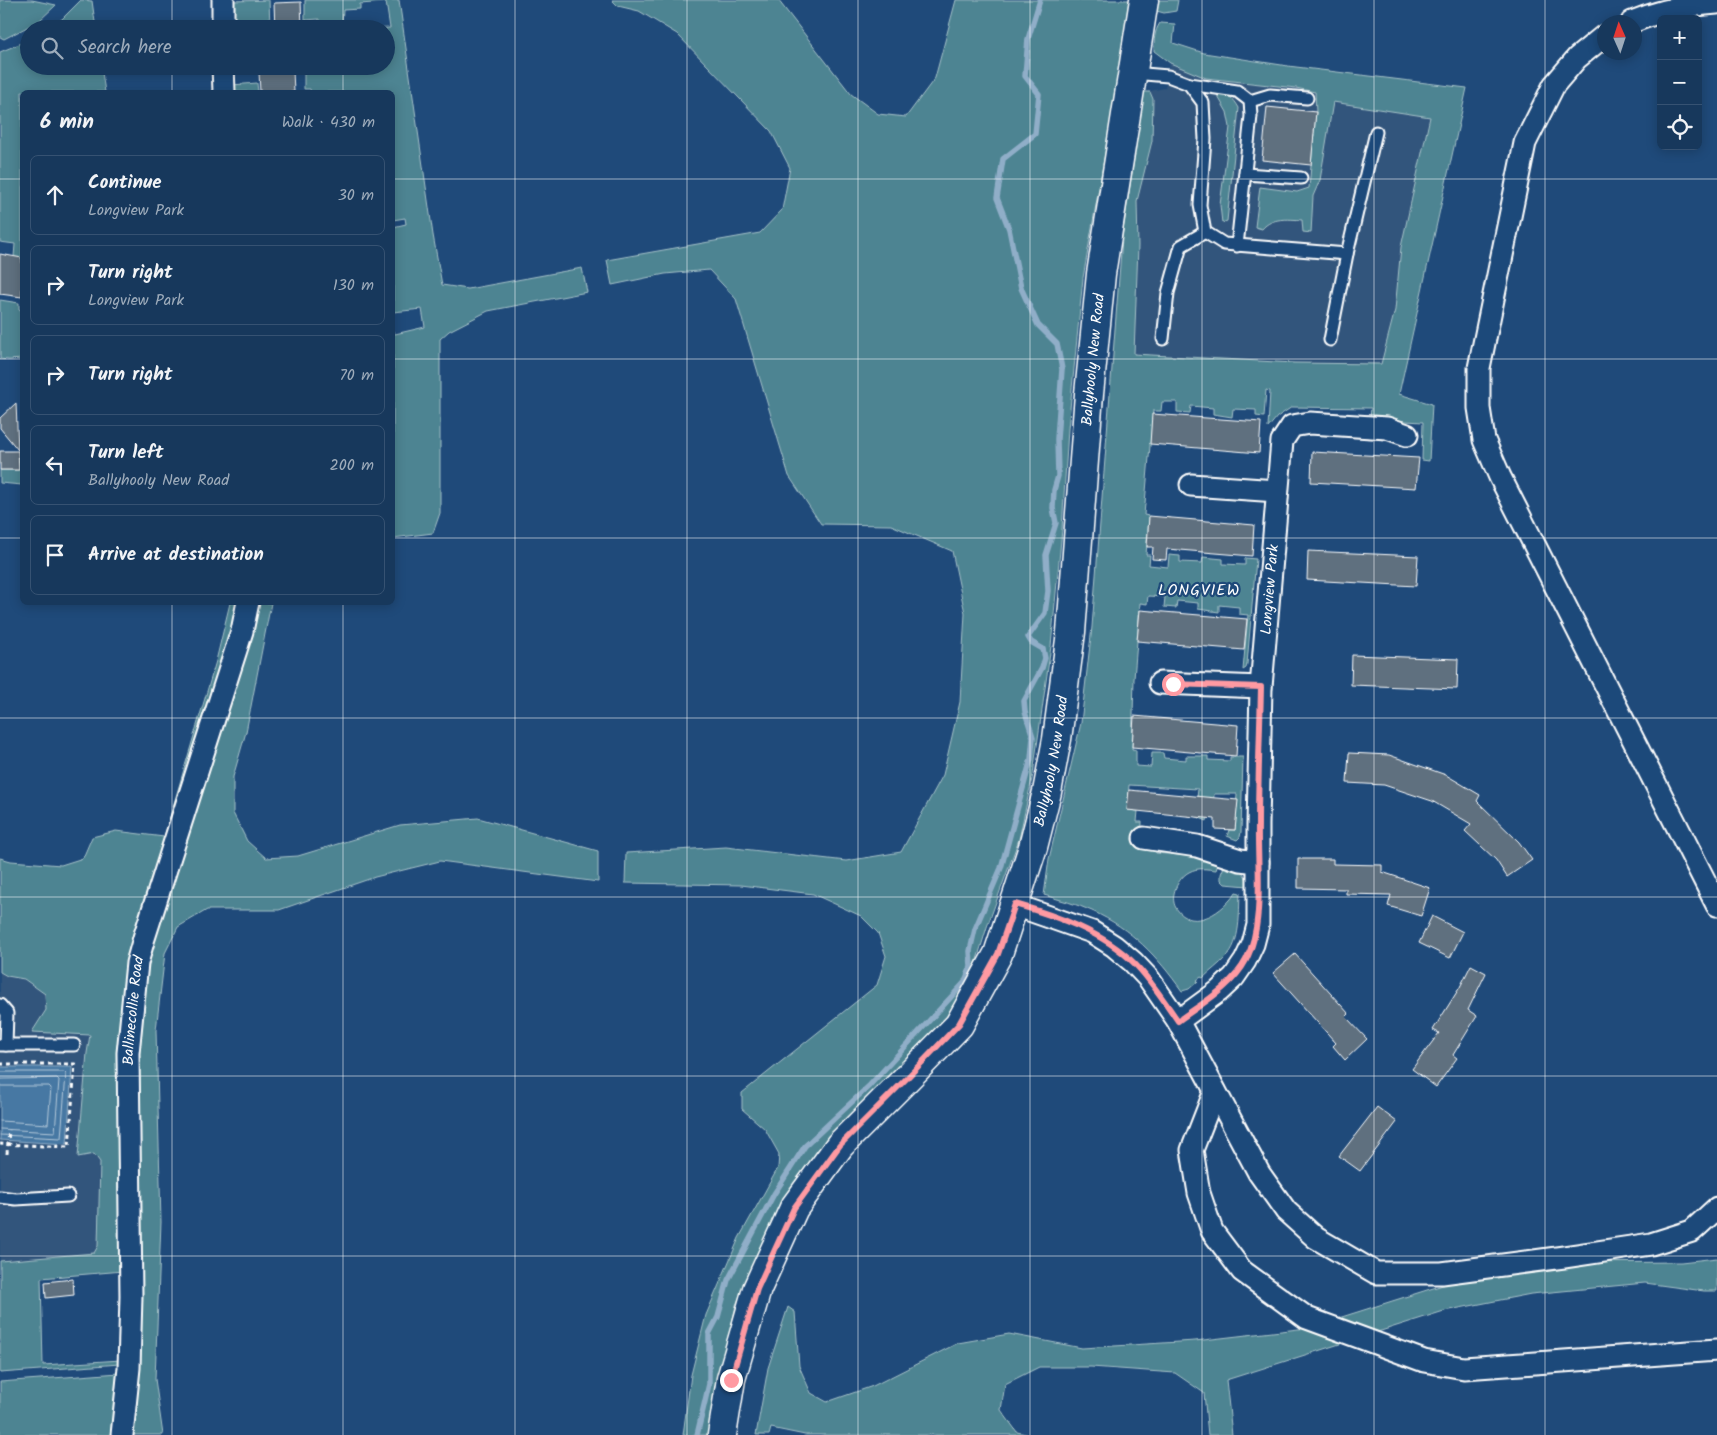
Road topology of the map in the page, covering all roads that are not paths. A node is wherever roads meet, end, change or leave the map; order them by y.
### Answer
1 (223, 0) edge
2 (1144, 0) edge
3 (1717, 3) edge
4 (1642, 18) edge
5 (223, 20) edge
6 (1597, 42) edge
7 (1133, 73) junction
8 (223, 75) edge
9 (1189, 84) junction
10 (224, 90) edge
11 (1307, 98) dead end
12 (1250, 101) junction
13 (1376, 132) dead end
14 (1245, 174) junction
15 (1301, 178) dead end
16 (1205, 232) junction
17 (1237, 246) junction
18 (1347, 254) junction
19 (1163, 339) dead end
20 (1330, 340) dead end
21 (1407, 436) dead end
22 (1191, 484) dead end
23 (1277, 490) junction
24 (247, 605) edge
25 (1160, 683) dead end
26 (1261, 687) junction
27 (1144, 838) dead end
28 (1258, 862) junction
29 (1015, 904) junction
30 (1717, 905) edge
31 (0, 1005) edge
32 (1178, 1021) junction
33 (3, 1045) edge
34 (74, 1045) dead end
35 (1215, 1091) junction
36 (68, 1196) dead end
37 (0, 1198) edge
38 (1717, 1208) edge
39 (1717, 1350) edge
40 (122, 1435) edge
41 (722, 1435) edge

1 - 5 street
2 - 7 main road, Ballyhooly New Road
3 - 4 street
6 - 30 street
7 - 9 lane
7 - 29 main road, Ballyhooly New Road
8 - 10 street
9 - 12 lane
9 - 16 lane
11 - 12 lane
12 - 14 lane
13 - 18 lane
14 - 15 lane
14 - 17 lane
16 - 17 lane
16 - 19 lane
17 - 18 lane
18 - 20 lane
21 - 23 street, Longview Park
22 - 23 street
23 - 26 street, Longview Park
24 - 40 street, Ballinecollie Road
25 - 26 street
26 - 28 street, Longview Park
27 - 28 street
28 - 32 street, Longview Park
29 - 32 street
29 - 41 main road, Ballyhooly New Road
31 - 33 lane
32 - 35 street
33 - 34 lane
35 - 38 street
35 - 39 street
36 - 37 lane

